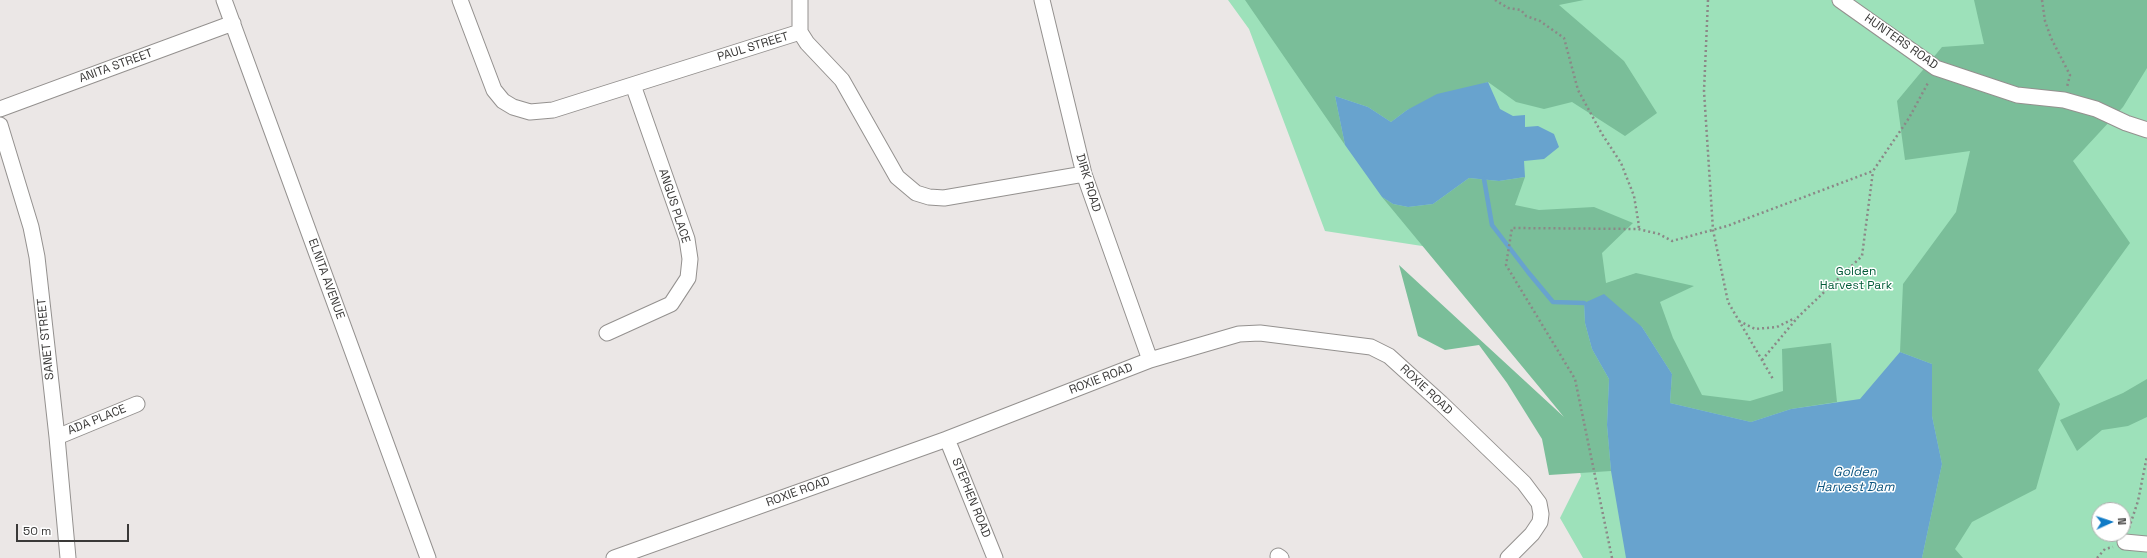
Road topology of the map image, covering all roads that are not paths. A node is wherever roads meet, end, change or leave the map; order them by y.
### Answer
1 (224, 0) edge
2 (460, 0) edge
3 (800, 0) edge
4 (1042, 0) edge
5 (1840, 0) edge
6 (233, 23) junction
7 (800, 32) junction
8 (633, 85) junction
9 (0, 109) edge
10 (0, 125) edge
11 (2147, 130) edge
12 (1084, 174) junction
13 (607, 333) dead end
14 (1150, 360) junction
15 (136, 404) dead end
16 (57, 437) junction
17 (947, 439) junction
18 (2125, 542) road end
19 (2147, 544) edge
20 (68, 558) edge
21 (428, 558) edge
22 (614, 558) edge
23 (995, 558) edge
24 (1508, 558) edge

1 - 6 street, ELNITA AVENUE
2 - 8 street, PAUL STREET
3 - 7 street
4 - 12 street, DIRK ROAD
5 - 11 street, HUNTERS ROAD
6 - 9 street, ANITA STREET
6 - 21 street, ELNITA AVENUE
7 - 8 street, PAUL STREET
7 - 12 street, PAUL STREET
8 - 13 street, ANGUS PLACE
10 - 16 street, SANET STREET
12 - 14 street, DIRK ROAD
14 - 17 street, ROXIE ROAD
14 - 24 street, ROXIE ROAD
15 - 16 street, ADA PLACE
16 - 20 street, SANET STREET
17 - 22 street, ROXIE ROAD
17 - 23 street, STEPHEN ROAD
18 - 19 street

